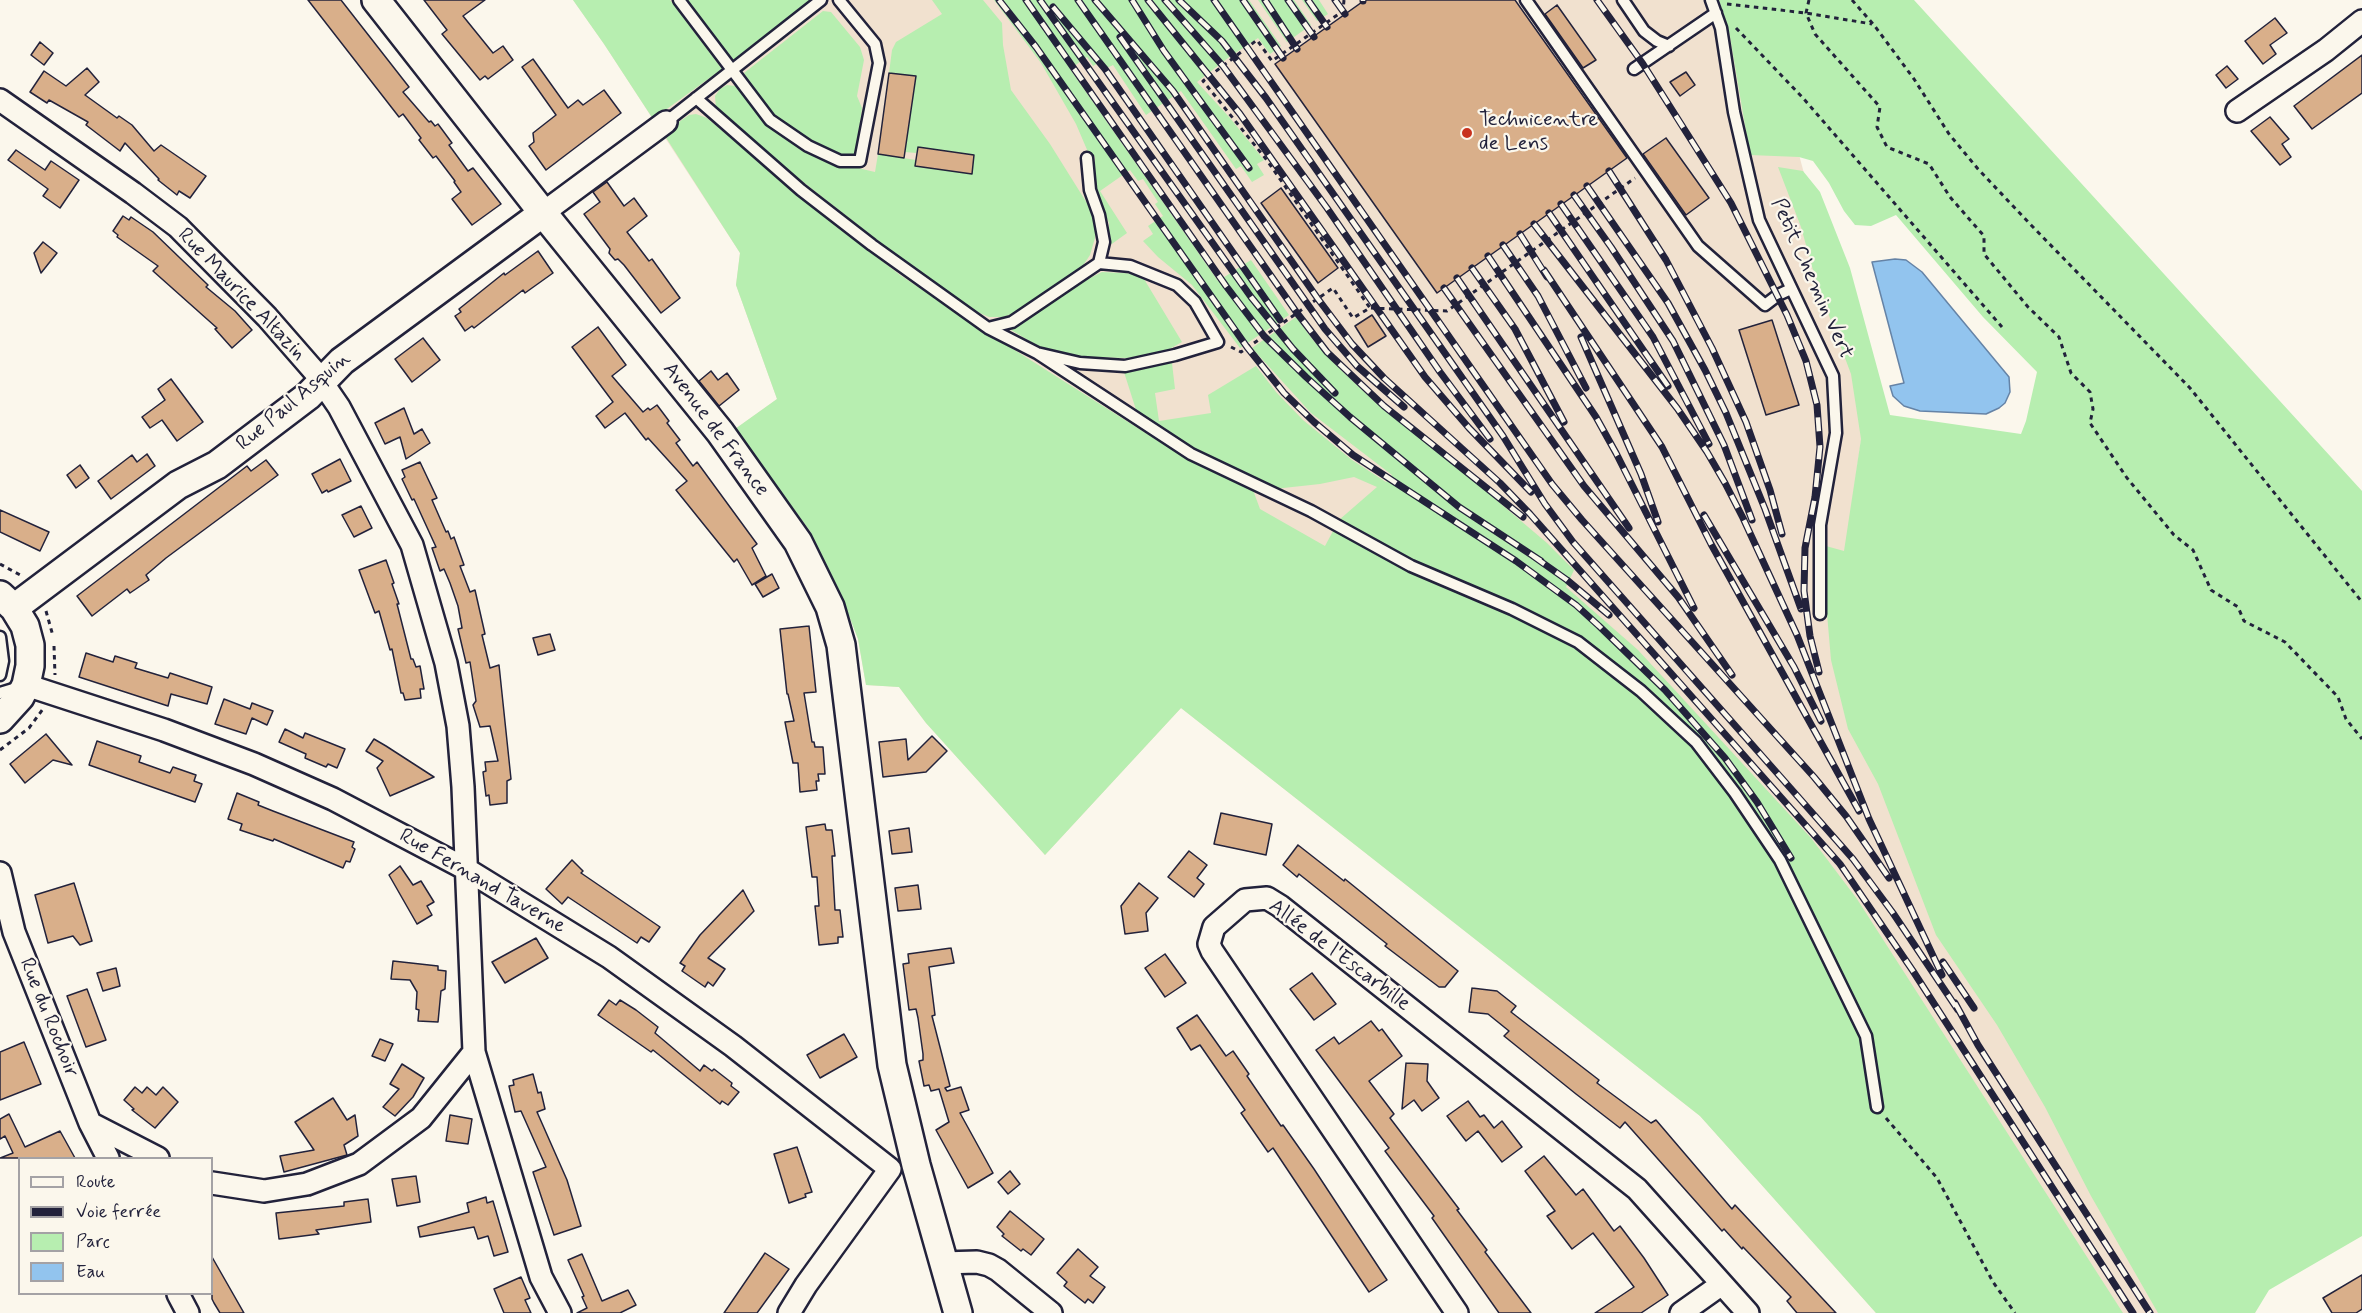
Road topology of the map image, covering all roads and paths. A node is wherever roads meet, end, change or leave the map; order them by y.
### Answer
1 (376, 0) edge
2 (679, 0) edge
3 (821, 0) edge
4 (839, 0) edge
5 (1344, 0) edge
6 (1526, 0) edge
7 (1623, 0) edge
8 (1809, 0) edge
9 (1852, 0) edge
10 (1713, 5) edge
11 (1806, 13) junction
12 (2362, 21) edge
13 (1874, 25) junction
14 (1669, 46) junction
15 (1634, 69) dead end
16 (732, 70) junction
17 (696, 98) junction
18 (0, 100) edge
19 (2237, 111) dead end
20 (666, 122) joint
21 (1087, 158) dead end
22 (1644, 171) junction
23 (543, 213) junction
24 (1099, 263) junction
25 (1791, 289) junction
26 (1370, 308) junction
27 (2002, 327) dead end
28 (988, 328) junction
29 (1218, 342) junction
30 (1037, 353) junction
31 (322, 381) junction
32 (4, 566) dead end
33 (0, 575) edge
34 (7, 602) edge
35 (2362, 602) edge
36 (1820, 614) dead end
37 (0, 637) edge
38 (0, 675) edge
39 (26, 685) junction
40 (0, 693) edge
41 (0, 719) edge
42 (2362, 739) edge
43 (0, 741) edge
44 (4, 748) dead end
45 (466, 869) junction
46 (0, 873) edge
47 (474, 1052) junction
48 (1877, 1107) joint
49 (90, 1123) junction
50 (107, 1157) edge
51 (156, 1157) edge
52 (903, 1167) junction
53 (213, 1183) edge
54 (942, 1263) junction
55 (1722, 1284) junction
56 (179, 1295) edge
57 (188, 1313) edge
58 (560, 1313) edge
59 (789, 1313) edge
60 (958, 1313) edge
61 (1051, 1313) edge
62 (1457, 1313) edge
63 (1681, 1313) edge
64 (1748, 1313) edge
65 (2015, 1313) edge

1 - 23 street, Avenue de France
2 - 16 lane
3 - 16 lane
4 - 16 lane
5 - 26 path
6 - 22 lane
7 - 14 lane
8 - 11 path
9 - 13 path
10 - 11 path
10 - 14 lane
10 - 25 lane, Petit Chemin Vert
10 - 27 path
11 - 13 path
11 - 42 path
12 - 19 street
13 - 35 path
14 - 15 lane
16 - 17 lane
17 - 20 lane
17 - 28 lane
18 - 31 street, Rue Maurice Altazin
20 - 23 street
21 - 24 lane
22 - 25 lane
22 - 26 path
23 - 31 street, Rue Paul Asquin
23 - 52 street, Avenue de France
24 - 28 lane
24 - 29 lane
25 - 36 lane, Petit Chemin Vert
26 - 29 path
28 - 30 lane
29 - 30 lane
30 - 48 lane
31 - 34 street, Rue Paul Asquin
31 - 45 street, Rue Maurice Altazin
32 - 33 path
34 - 39 street
37 - 38 lane
39 - 40 lane
39 - 41 street
39 - 45 street, Rue Fernand Taverne
43 - 44 path
45 - 47 street, Rue Maurice Altazin
45 - 52 street, Rue Fernand Taverne
46 - 49 street, Rue du Rochoir
47 - 53 street
47 - 58 street, Rue Maurice Altazin
48 - 65 path
49 - 50 street, Rue du Rochoir
49 - 51 street
52 - 54 street, Avenue de France
52 - 59 street
54 - 60 street, Avenue de France
54 - 61 street
55 - 62 street, Allée de l'Escarbille
55 - 63 street
55 - 64 street, Allée de l'Escarbille
56 - 57 street

